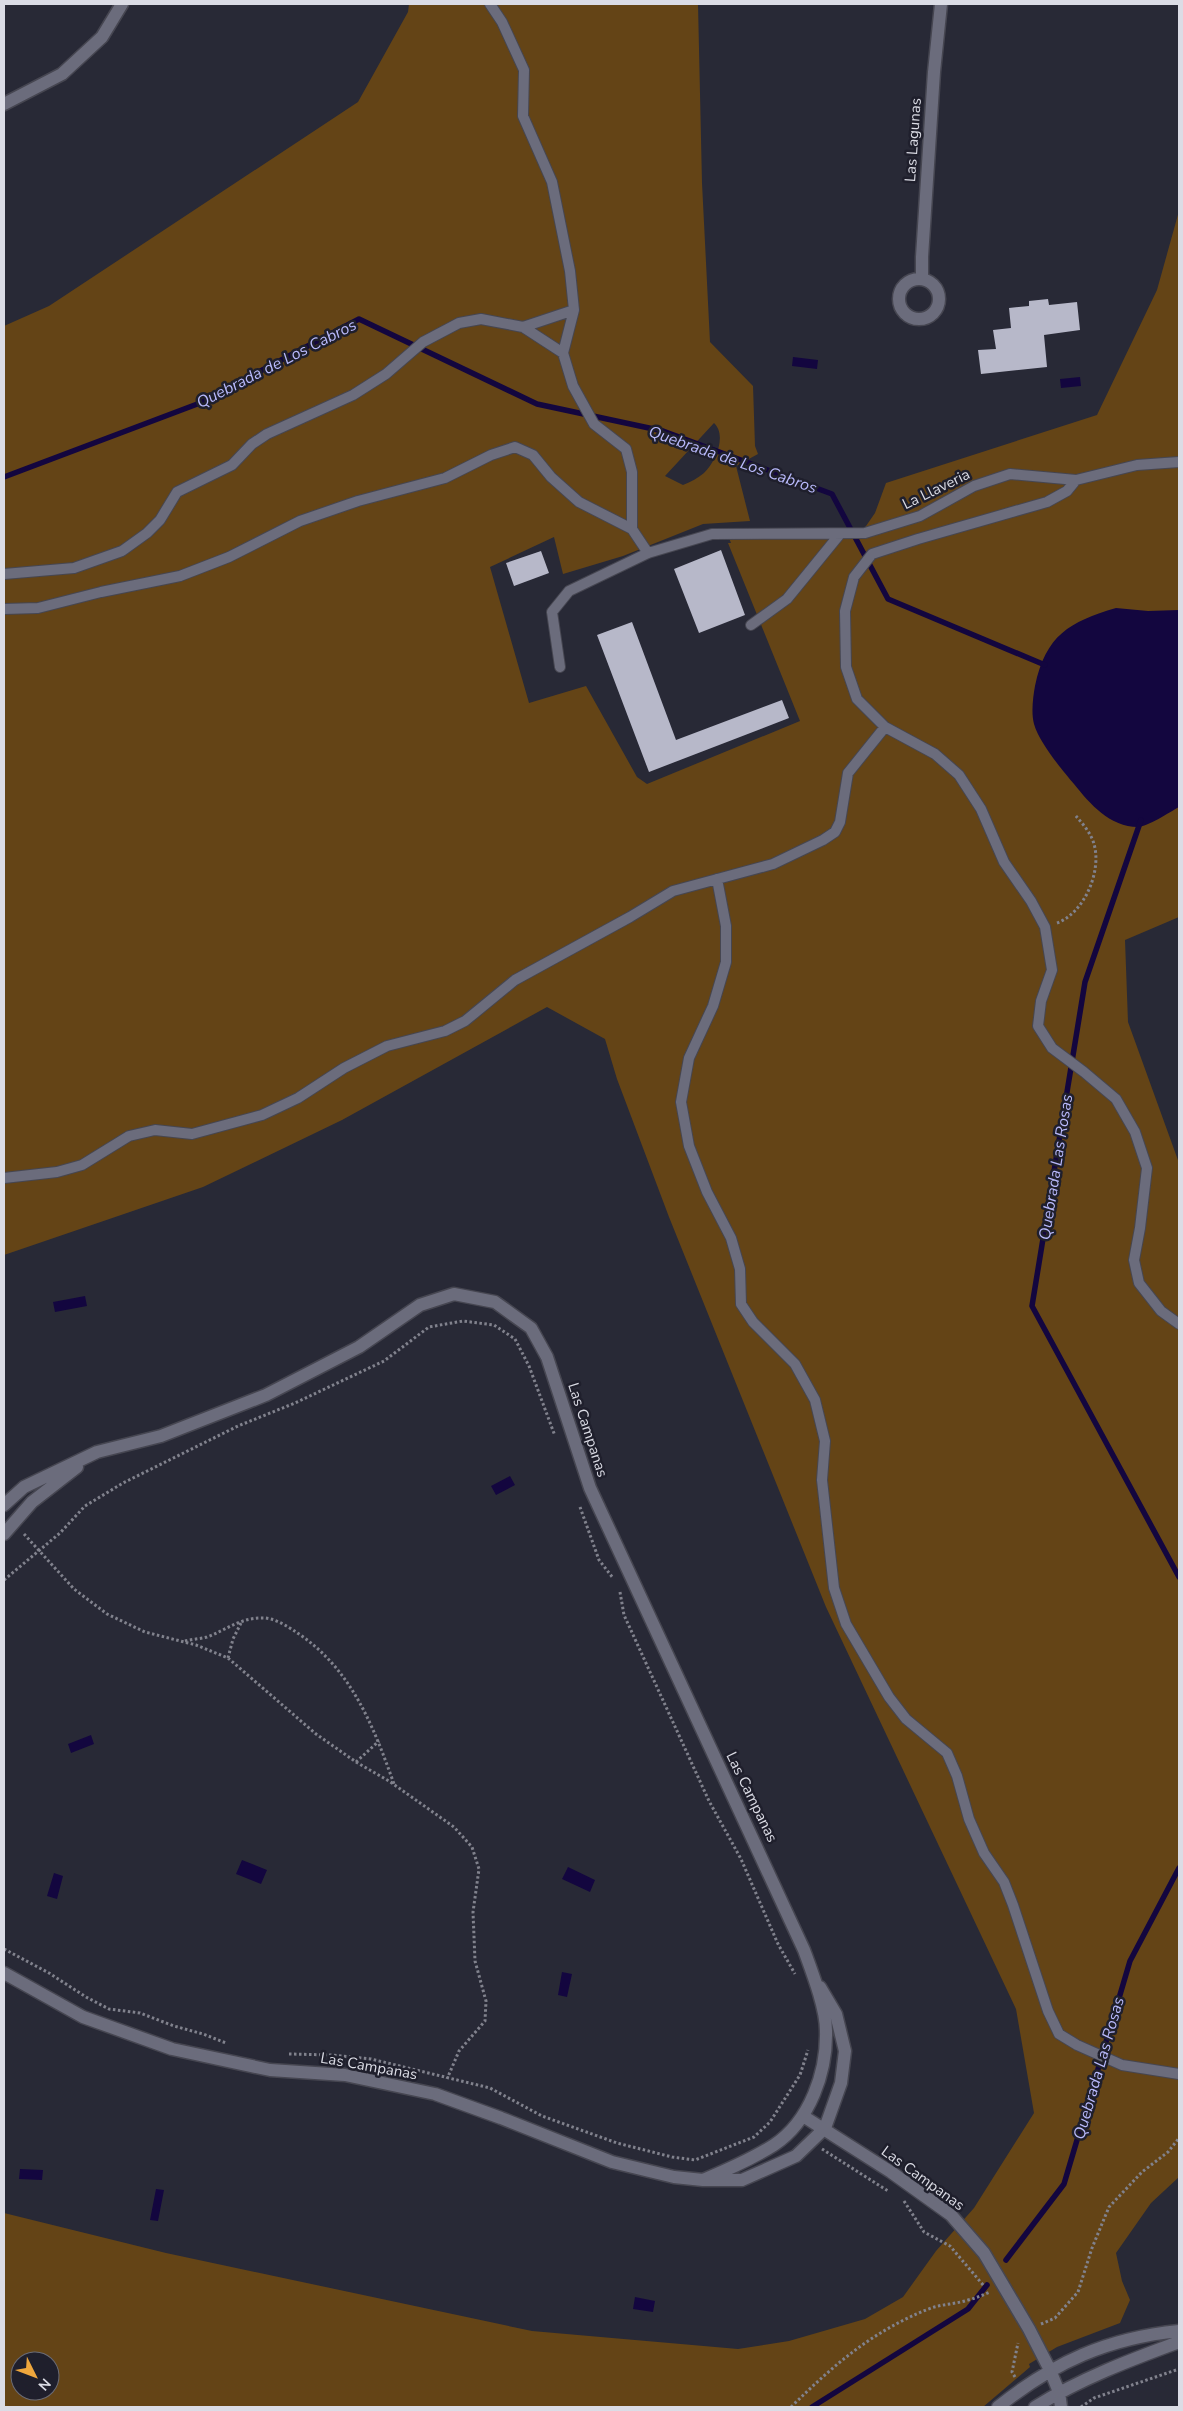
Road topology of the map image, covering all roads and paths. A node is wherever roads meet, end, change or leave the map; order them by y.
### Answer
1 (122, 4) edge
2 (490, 4) edge
3 (941, 4) edge
4 (4, 104) edge
5 (922, 279) dead end
6 (574, 310) junction
7 (523, 327) junction
8 (563, 353) junction
9 (1179, 462) edge
10 (1076, 480) junction
11 (632, 529) junction
12 (840, 534) junction
13 (648, 553) junction
14 (4, 574) edge
15 (4, 609) edge
16 (751, 625) dead end
17 (560, 667) dead end
18 (885, 726) junction
19 (1074, 815) dead end
20 (717, 879) junction
21 (1045, 927) junction
22 (4, 1178) edge
23 (1179, 1324) edge
24 (556, 1440) dead end
25 (97, 1452) junction
26 (4, 1505) edge
27 (579, 1505) dead end
28 (13, 1523) junction
29 (4, 1534) edge
30 (40, 1551) junction
31 (4, 1580) edge
32 (243, 1620) junction
33 (182, 1641) junction
34 (228, 1658) junction
35 (378, 1741) junction
36 (356, 1762) junction
37 (394, 1784) junction
38 (4, 1973) edge
39 (796, 1975) dead end
40 (814, 1978) junction
41 (810, 2045) dead end
42 (1179, 2074) edge
43 (447, 2079) dead end
44 (804, 2116) junction
45 (770, 2122) junction
46 (824, 2128) junction
47 (788, 2132) junction
48 (1179, 2138) edge
49 (810, 2142) junction
50 (695, 2160) dead end
51 (702, 2180) junction
52 (894, 2194) dead end
53 (902, 2198) dead end
54 (990, 2292) junction
55 (996, 2300) dead end
56 (1029, 2329) junction
57 (1179, 2331) edge
58 (1019, 2338) dead end
59 (1179, 2342) edge
60 (1179, 2368) edge
61 (1050, 2370) junction
62 (1022, 2389) junction
63 (1059, 2392) junction
64 (791, 2407) edge
65 (998, 2407) edge
66 (1035, 2407) edge
67 (1061, 2407) edge
68 (1081, 2407) edge

1 - 4 street
2 - 6 lane
3 - 5 street, Las Lagunas
6 - 7 lane
6 - 8 lane
7 - 8 lane
7 - 14 lane
8 - 11 lane
9 - 10 lane, La Llaveria
10 - 12 lane, La Llaveria
10 - 18 lane
11 - 13 lane
11 - 15 lane
12 - 13 lane, La Llaveria
12 - 16 lane
13 - 17 lane, La Llaveria
18 - 20 lane
18 - 21 lane
19 - 21 path
20 - 22 lane
20 - 42 lane
21 - 23 lane
24 - 30 path
25 - 26 street, Las Campanas
25 - 28 street, Las Campanas
25 - 40 street, Las Campanas
27 - 39 path
28 - 29 street, Las Campanas
28 - 30 path
30 - 31 path
30 - 33 path
32 - 33 path
32 - 34 path
32 - 35 path
33 - 34 path
34 - 36 path
35 - 36 path
35 - 37 path
36 - 37 path
37 - 43 path
38 - 51 street, Las Campanas
40 - 44 street, Las Campanas
40 - 46 street, Las Campanas
41 - 45 path
44 - 46 street, Las Campanas
44 - 47 street, Las Campanas
45 - 47 path
45 - 50 path
46 - 49 street, Las Campanas
46 - 56 street, Las Campanas
47 - 51 street, Las Campanas
48 - 56 path
49 - 51 street, Las Campanas
49 - 52 path
53 - 54 path
54 - 55 path
54 - 64 path
56 - 61 street, Las Campanas
57 - 61 street
58 - 62 path
59 - 63 street
60 - 68 path
61 - 62 street
61 - 63 street, Las Campanas
62 - 65 street
63 - 66 street
63 - 67 street, Las Campanas

